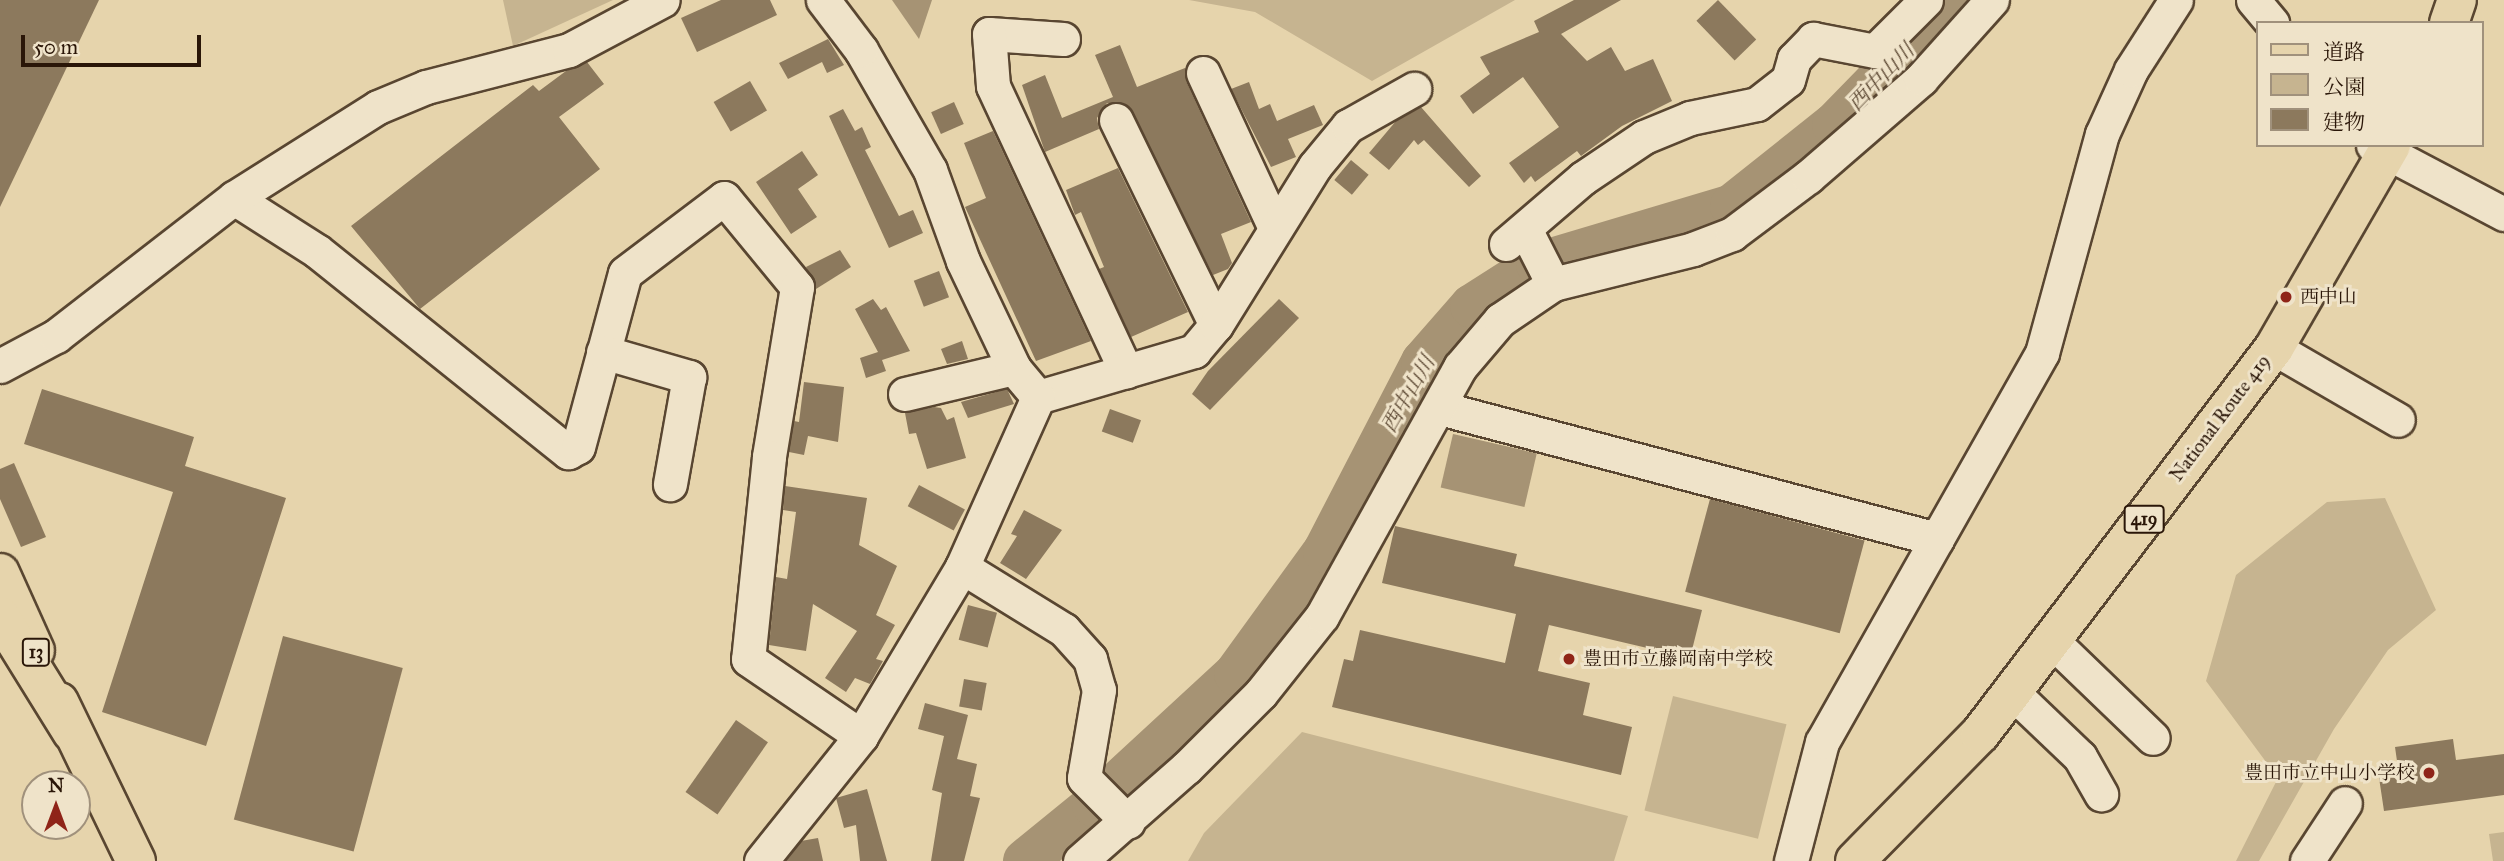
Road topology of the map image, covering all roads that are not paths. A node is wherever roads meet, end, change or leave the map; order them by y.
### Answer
1 (663, 0) edge
2 (823, 0) edge
3 (1926, 0) edge
4 (1992, 0) edge
5 (2176, 0) edge
6 (2253, 0) edge
7 (2457, 0) edge
8 (2270, 21) edge
9 (2450, 21) edge
10 (1063, 40) dead end
11 (1203, 73) dead end
12 (1414, 89) dead end
13 (1116, 120) dead end
14 (2383, 149) edge
15 (234, 198) junction
16 (2504, 214) edge
17 (1274, 226) junction
18 (1551, 279) junction
19 (1216, 325) junction
20 (2274, 348) junction
21 (603, 352) junction
22 (0, 366) edge
23 (1014, 368) junction
24 (1126, 371) junction
25 (905, 394) dead end
26 (1038, 397) junction
27 (1440, 408) junction
28 (2398, 420) dead end
29 (670, 484) dead end
30 (1937, 539) junction
31 (962, 568) junction
32 (0, 573) edge
33 (0, 616) edge
34 (2051, 640) junction
35 (2012, 692) junction
36 (72, 732) junction
37 (861, 736) junction
38 (2153, 738) dead end
39 (2101, 794) dead end
40 (2345, 803) dead end
41 (1124, 818) junction
42 (136, 861) edge
43 (761, 861) edge
44 (1080, 861) edge
45 (1791, 861) edge
46 (1855, 861) edge
47 (2307, 861) edge

1 - 15 street
2 - 23 street
3 - 18 street
4 - 18 street
5 - 30 street
6 - 8 street
7 - 9 main road
10 - 24 street
11 - 17 street
12 - 17 street
13 - 19 street
14 - 16 street
14 - 20 main road, National Route 419 / 419
15 - 21 street
15 - 22 street
17 - 19 street
18 - 27 street
19 - 24 street
20 - 28 street
20 - 34 main road, National Route 419 / 419
21 - 29 street
21 - 37 street
23 - 25 street
23 - 26 street
24 - 26 street
26 - 31 street
27 - 30 street
27 - 41 street
30 - 45 street
31 - 37 street
31 - 41 street
32 - 36 main road, 13
33 - 36 main road
34 - 35 main road, National Route 419 / 419
34 - 38 street
35 - 39 street
35 - 46 main road, National Route 419 / 419
36 - 42 main road, 13
37 - 43 street
40 - 47 street
41 - 44 street

